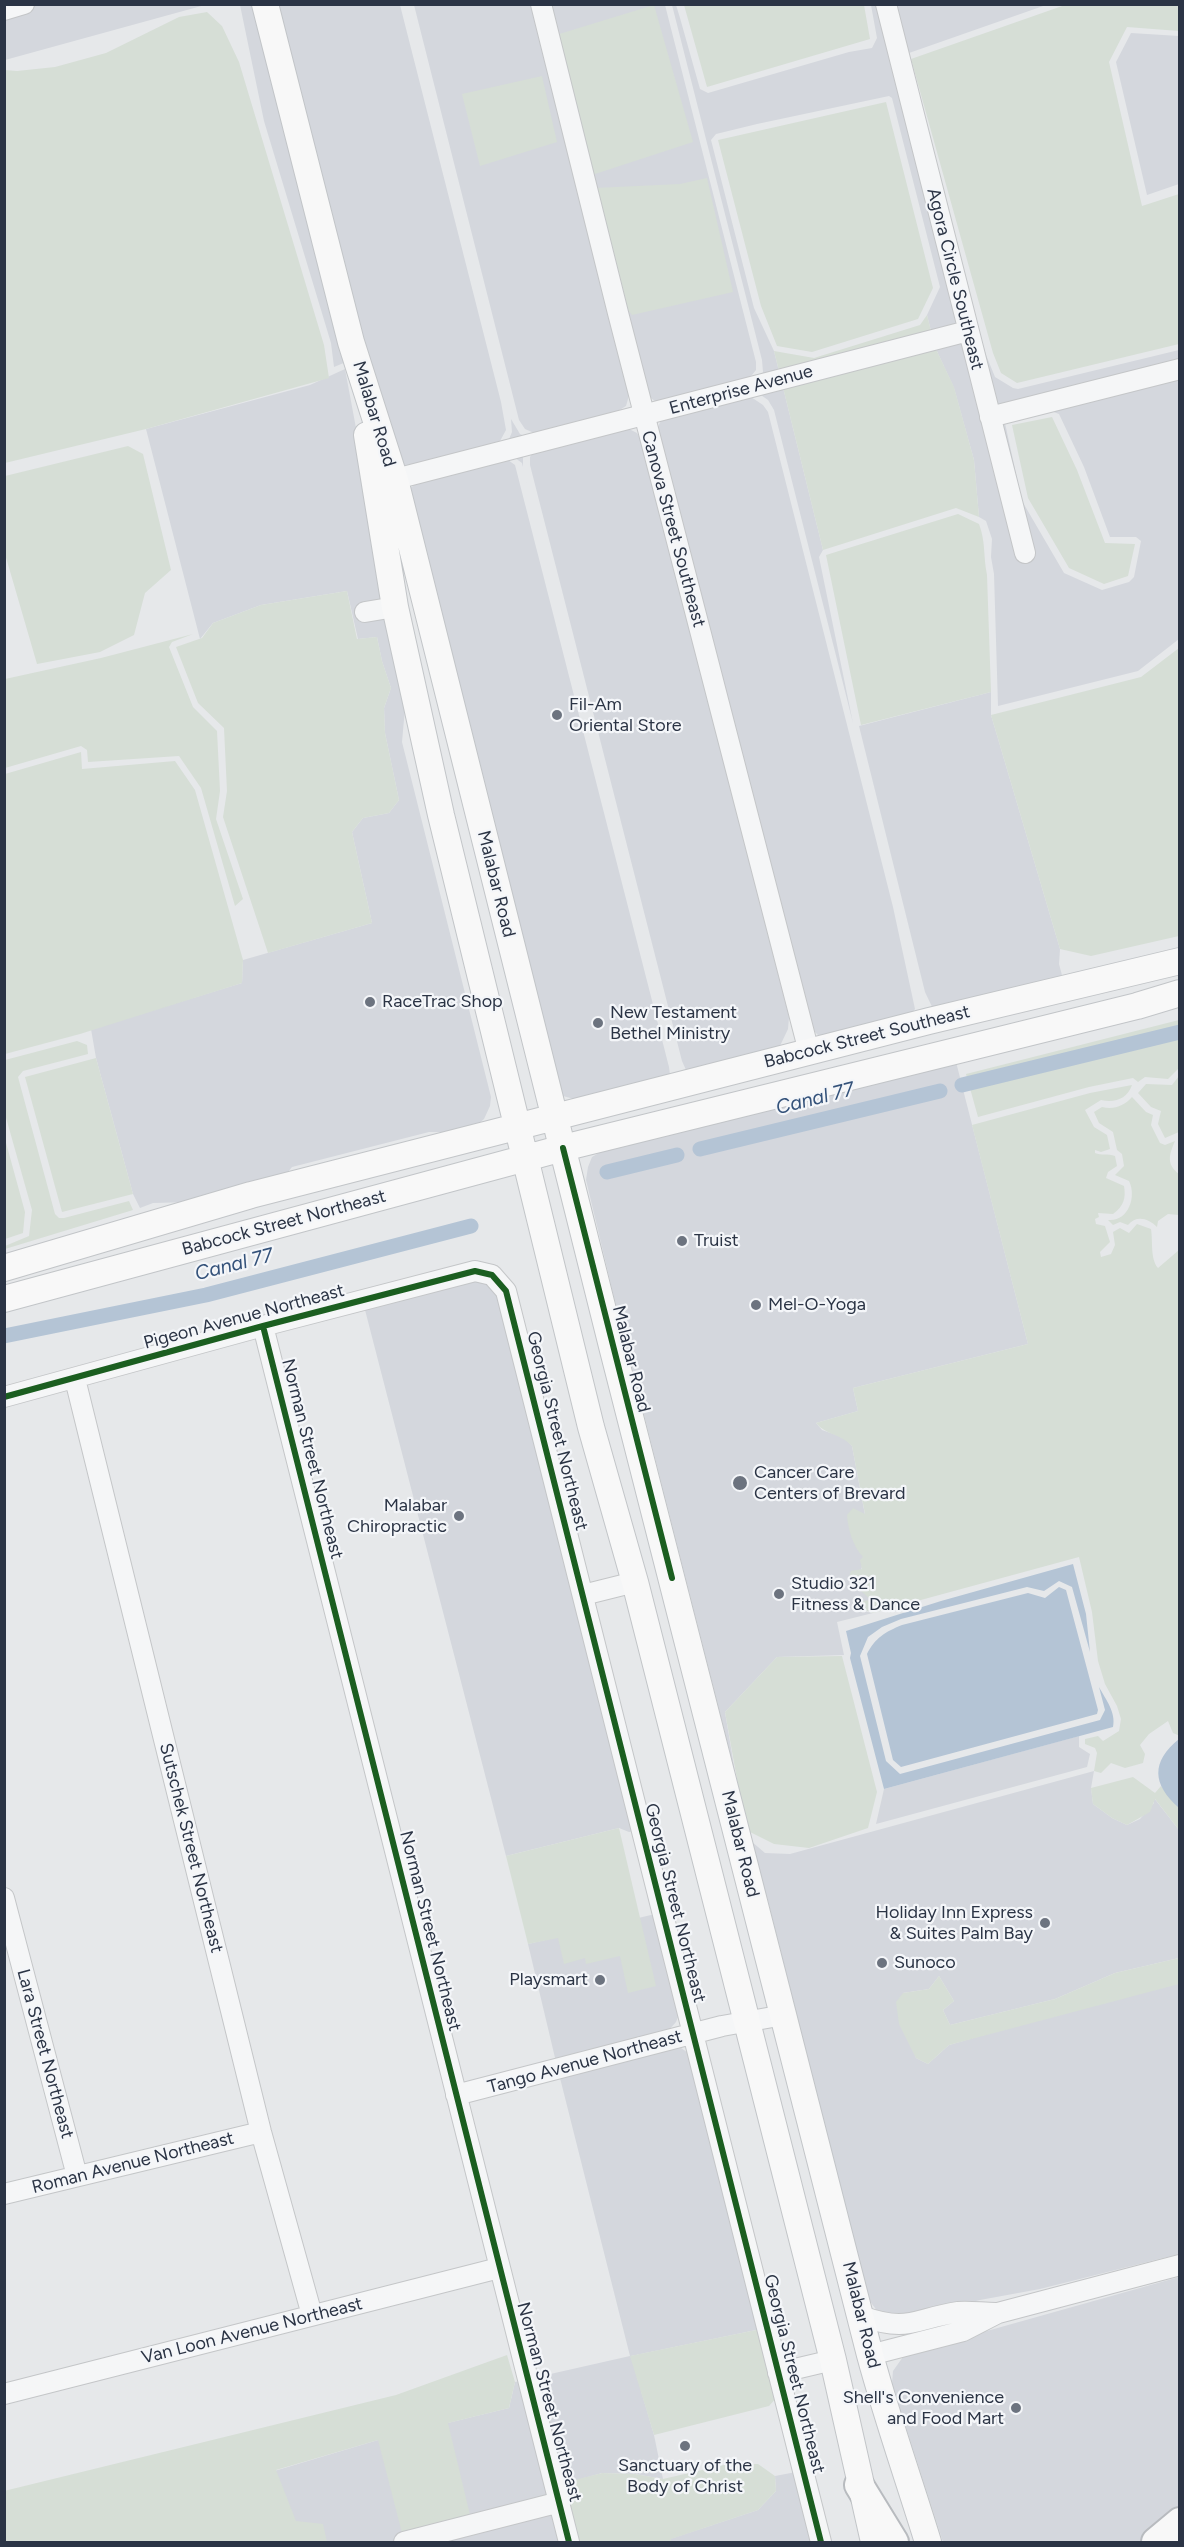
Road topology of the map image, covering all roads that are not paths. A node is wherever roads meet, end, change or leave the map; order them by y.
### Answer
1 (24, 4) edge
2 (266, 4) edge
3 (541, 4) edge
4 (886, 4) edge
5 (4, 10) edge
6 (968, 331) junction
7 (1179, 369) edge
8 (644, 416) junction
9 (990, 417) junction
10 (385, 482) junction
11 (1025, 554) dead end
12 (395, 607) junction
13 (365, 612) dead end
14 (452, 714) junction
15 (1179, 961) edge
16 (1179, 993) edge
17 (809, 1052) junction
18 (556, 1118) junction
19 (517, 1127) junction
20 (563, 1148) junction
21 (524, 1158) junction
22 (45, 1256) junction
23 (4, 1268) edge
24 (492, 1275) joint
25 (9, 1298) edge
26 (263, 1326) junction
27 (75, 1379) junction
28 (4, 1397) edge
29 (635, 1582) junction
30 (583, 1595) junction
31 (685, 1632) junction
32 (4, 1898) edge
33 (784, 2015) junction
34 (746, 2021) junction
35 (692, 2034) junction
36 (456, 2096) junction
37 (261, 2132) junction
38 (77, 2176) junction
39 (4, 2194) edge
40 (1179, 2265) edge
41 (499, 2268) junction
42 (819, 2307) junction
43 (998, 2313) junction
44 (312, 2315) junction
45 (861, 2316) junction
46 (870, 2355) junction
47 (833, 2360) junction
48 (778, 2373) junction
49 (4, 2394) edge
50 (859, 2485) junction
51 (560, 2502) junction
52 (1179, 2522) edge
53 (404, 2542) edge
54 (569, 2542) edge
55 (821, 2542) edge
56 (874, 2542) edge
57 (894, 2542) edge
58 (928, 2542) edge
59 (1156, 2542) edge

1 - 5 street
2 - 10 main road, Malabar Road
3 - 8 street, Canova Street Southeast
4 - 6 street, Agora Circle Southeast
6 - 8 street, Enterprise Avenue
6 - 9 street, Agora Circle Southeast
7 - 9 street
8 - 10 street, Enterprise Avenue
8 - 17 street, Canova Street Southeast
9 - 11 street, Agora Circle Southeast
10 - 12 main road, Malabar Road
10 - 14 main road, Malabar Road
12 - 13 street
12 - 14 main road
12 - 19 main road, Malabar Road
14 - 18 main road, Malabar Road
15 - 17 main road, Babcock Street Southeast
16 - 20 main road, Babcock Street Southeast
17 - 18 main road, Babcock Street Southeast
18 - 19 main road, Babcock Street Northeast
18 - 20 main road, Malabar Road
19 - 21 main road, Malabar Road
19 - 22 main road, Babcock Street Northeast
20 - 21 main road, Babcock Street Northeast
20 - 31 main road, Malabar Road
21 - 25 main road, Babcock Street Northeast
21 - 29 main road, Malabar Road
22 - 23 main road, Babcock Street Northeast
22 - 25 main road
24 - 26 street, Pigeon Avenue Northeast
24 - 30 street, Georgia Street Northeast
26 - 27 street, Pigeon Avenue Northeast
26 - 36 street, Norman Street Northeast
27 - 28 street, Pigeon Avenue Northeast
27 - 37 street, Sutschek Street Northeast
29 - 30 street
29 - 31 main road
29 - 34 main road, Malabar Road
30 - 35 street, Georgia Street Northeast
31 - 33 main road, Malabar Road
32 - 38 street, Lara Street Northeast
33 - 34 street, Tango Avenue Northeast
33 - 45 main road, Malabar Road
34 - 35 street, Tango Avenue Northeast
34 - 42 main road, Malabar Road
35 - 36 street, Tango Avenue Northeast
35 - 48 street, Georgia Street Northeast
36 - 41 street, Norman Street Northeast
37 - 38 street, Roman Avenue Northeast
37 - 44 street, Sutschek Street Northeast
38 - 39 street, Roman Avenue Northeast
40 - 43 street
41 - 44 street, Van Loon Avenue Northeast
41 - 51 street, Norman Street Northeast
42 - 46 main road
42 - 47 main road, Malabar Road
43 - 45 street
43 - 46 street
44 - 49 street, Van Loon Avenue Northeast
45 - 46 main road, Malabar Road
46 - 58 main road, Malabar Road
47 - 48 street
47 - 50 main road, Malabar Road
48 - 55 street, Georgia Street Northeast
50 - 56 main road, Malabar Road
50 - 57 highway
51 - 53 street
51 - 54 street, Norman Street Northeast
52 - 59 highway

